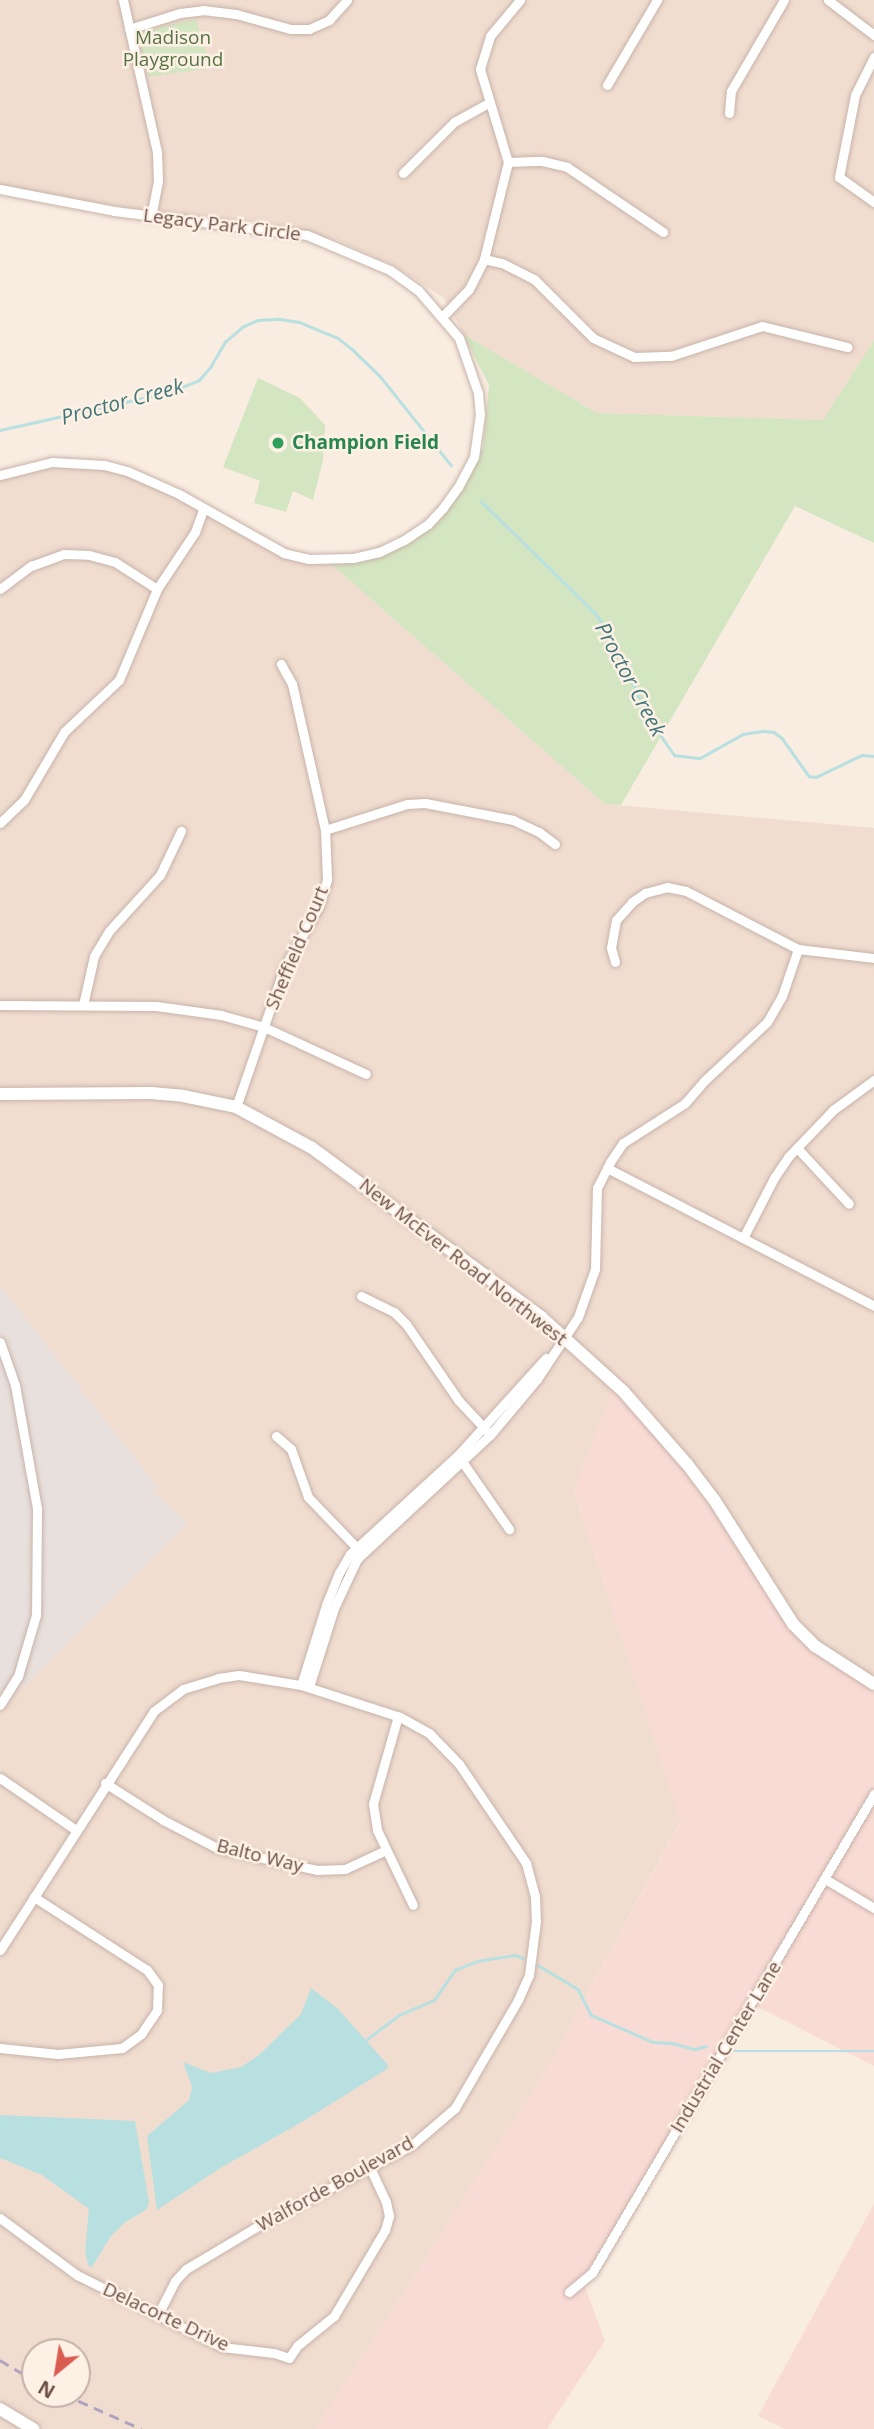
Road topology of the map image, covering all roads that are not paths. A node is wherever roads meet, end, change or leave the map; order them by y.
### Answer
1 (123, 0) edge
2 (347, 0) edge
3 (520, 0) edge
4 (657, 0) edge
5 (784, 0) edge
6 (828, 0) edge
7 (129, 29) junction
8 (874, 35) edge
9 (874, 57) edge
10 (607, 85) dead end
11 (488, 103) junction
12 (729, 113) dead end
13 (508, 162) junction
14 (403, 173) dead end
15 (0, 189) edge
16 (874, 202) edge
17 (151, 217) junction
18 (663, 232) dead end
19 (484, 259) junction
20 (443, 316) junction
21 (847, 347) dead end
22 (0, 475) edge
23 (203, 510) junction
24 (0, 589) edge
25 (156, 589) junction
26 (281, 664) dead end
27 (0, 823) edge
28 (181, 831) dead end
29 (325, 831) junction
30 (555, 844) dead end
31 (798, 949) junction
32 (874, 958) edge
33 (615, 962) dead end
34 (0, 1005) edge
35 (83, 1005) junction
36 (264, 1027) junction
37 (366, 1074) dead end
38 (874, 1080) edge
39 (0, 1094) edge
40 (236, 1107) junction
41 (797, 1148) junction
42 (607, 1167) junction
43 (849, 1204) dead end
44 (743, 1238) junction
45 (360, 1296) dead end
46 (874, 1306) edge
47 (564, 1339) junction
48 (0, 1342) edge
49 (487, 1431) junction
50 (276, 1436) dead end
51 (461, 1458) junction
52 (509, 1529) dead end
53 (359, 1550) junction
54 (874, 1684) edge
55 (305, 1686) junction
56 (0, 1705) edge
57 (398, 1716) junction
58 (0, 1779) edge
59 (105, 1783) junction
60 (874, 1794) edge
61 (76, 1830) junction
62 (386, 1850) junction
63 (825, 1879) junction
64 (34, 1897) junction
65 (413, 1905) dead end
66 (874, 1908) edge
67 (0, 1950) edge
68 (0, 2048) edge
69 (370, 2167) junction
70 (0, 2218) edge
71 (569, 2292) dead end
72 (158, 2315) junction
73 (0, 2409) edge
74 (33, 2429) edge

1 - 7 street
2 - 7 street
3 - 11 street
4 - 10 street
5 - 12 street
6 - 8 street
7 - 17 street
9 - 16 street
11 - 13 street
11 - 14 street
13 - 18 street
13 - 19 street
15 - 17 street, Legacy Park Circle
17 - 20 street, Legacy Park Circle
19 - 20 street
19 - 21 street
20 - 23 street, Legacy Park Circle
22 - 23 street, Legacy Park Circle
23 - 25 street
24 - 25 street
25 - 27 street
26 - 29 street, Sheffield Court
28 - 35 street
29 - 30 street
29 - 36 street, Sheffield Court
31 - 32 street
31 - 33 street
31 - 42 street
34 - 35 street
35 - 36 street
36 - 37 street
36 - 40 street, Sheffield Court
38 - 41 street
39 - 40 street, New McEver Road Northwest
40 - 47 street, New McEver Road Northwest
41 - 43 street
41 - 44 street
42 - 44 street
42 - 47 street
44 - 46 street
45 - 49 street
47 - 49 street
47 - 54 street, New McEver Road Northwest
48 - 56 street
49 - 51 street
50 - 53 street
51 - 52 street
51 - 53 street
53 - 55 street
55 - 57 street, Walforde Boulevard
55 - 59 street, Walforde Boulevard
57 - 62 street
57 - 69 street, Walforde Boulevard
58 - 61 street
59 - 61 street, Walforde Boulevard
59 - 62 street, Balto Way
60 - 63 street, Industrial Center Lane
61 - 64 street, Walforde Boulevard
62 - 65 street
63 - 66 street
63 - 71 street, Industrial Center Lane
64 - 67 street, Walforde Boulevard
64 - 68 street
69 - 72 street, Walforde Boulevard
69 - 72 street, Delacorte Drive
70 - 72 street, Delacorte Drive
73 - 74 street

